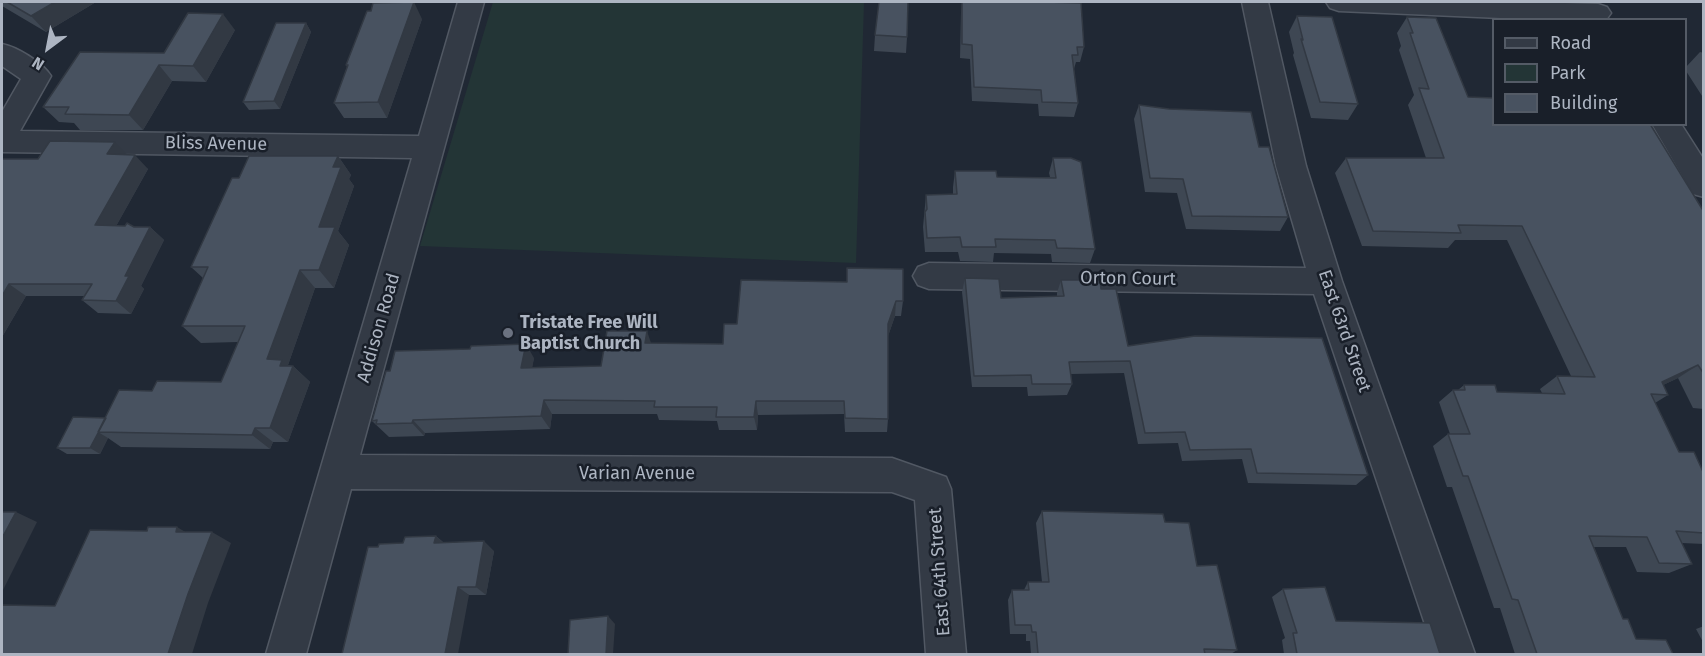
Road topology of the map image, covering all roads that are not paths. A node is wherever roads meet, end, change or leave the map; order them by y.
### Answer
1 (471, 2) edge
2 (1255, 2) edge
3 (1339, 2) edge
4 (1598, 11) edge
5 (2, 53) edge
6 (1667, 126) edge
7 (2, 136) edge
8 (2, 141) edge
9 (430, 147) junction
10 (1704, 186) edge
11 (929, 276) dead end
12 (1326, 281) junction
13 (339, 472) junction
14 (933, 489) joint
15 (286, 654) edge
16 (946, 654) edge
17 (1455, 654) edge

1 - 9 street, Addison Road
2 - 12 street, East 63rd Street
3 - 4 street
5 - 7 street
6 - 10 street
8 - 9 street, Bliss Avenue
9 - 13 street, Addison Road
11 - 12 street, Orton Court
12 - 17 street, East 63rd Street
13 - 14 street, Varian Avenue
13 - 15 street, Addison Road
14 - 16 street, East 64th Street

